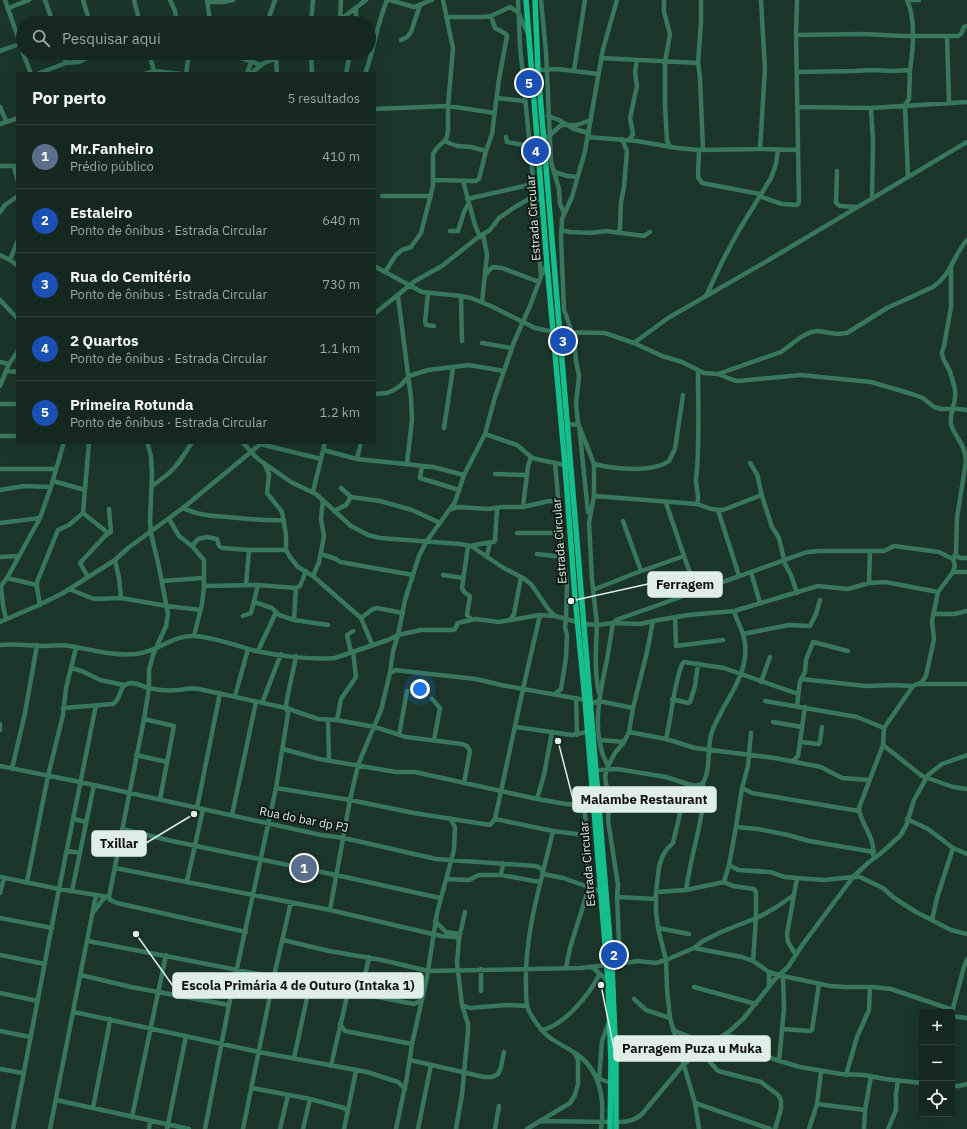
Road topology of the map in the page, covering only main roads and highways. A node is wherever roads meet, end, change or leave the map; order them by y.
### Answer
1 (526, 0) edge
2 (535, 0) edge
3 (557, 332) junction
4 (609, 965) junction
5 (613, 1122) junction
6 (610, 1129) edge
7 (616, 1129) edge

1 - 3 main road, Estrada Circular
2 - 3 main road, Estrada Circular
3 - 4 main road, Estrada Circular
3 - 4 main road, Estrada Circular
4 - 5 main road, Estrada Circular
4 - 5 main road, Estrada Circular
5 - 6 main road, Estrada Circular
5 - 7 main road, Estrada Circular

